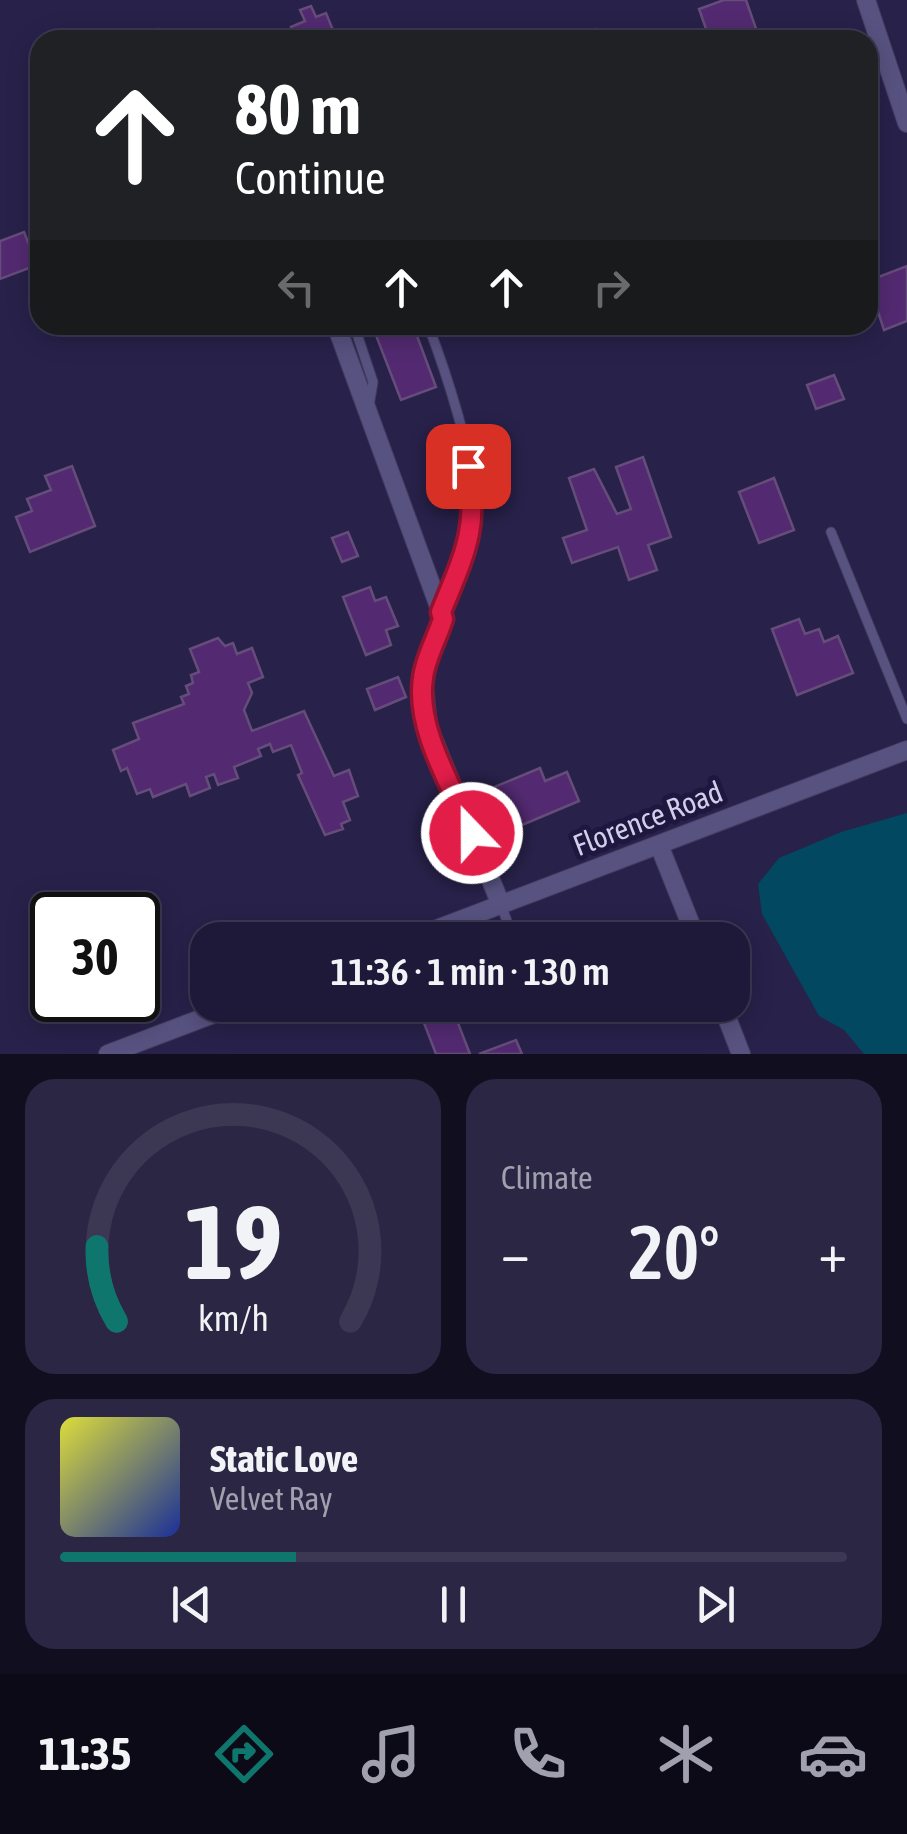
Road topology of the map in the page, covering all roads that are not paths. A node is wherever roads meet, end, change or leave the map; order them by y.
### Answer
1 (866, 0) edge
2 (876, 30) edge
3 (878, 36) edge
4 (907, 123) edge
5 (340, 335) edge
6 (357, 335) edge
7 (432, 335) edge
8 (368, 414) junction
9 (831, 532) dead end
10 (441, 612) junction
11 (907, 719) edge
12 (907, 750) edge
13 (659, 845) junction
14 (500, 905) junction
15 (455, 922) edge
16 (507, 922) edge
17 (690, 922) edge
18 (192, 1022) edge
19 (729, 1022) edge
20 (108, 1054) edge
21 (742, 1054) edge

1 - 2 street
3 - 4 street
5 - 8 street
6 - 8 lane
7 - 10 lane
8 - 10 street
9 - 11 lane
10 - 14 street
12 - 13 street, Florence Road
13 - 14 street, Florence Road
13 - 17 street
14 - 15 street, Florence Road
14 - 16 lane
18 - 20 street
19 - 21 street

